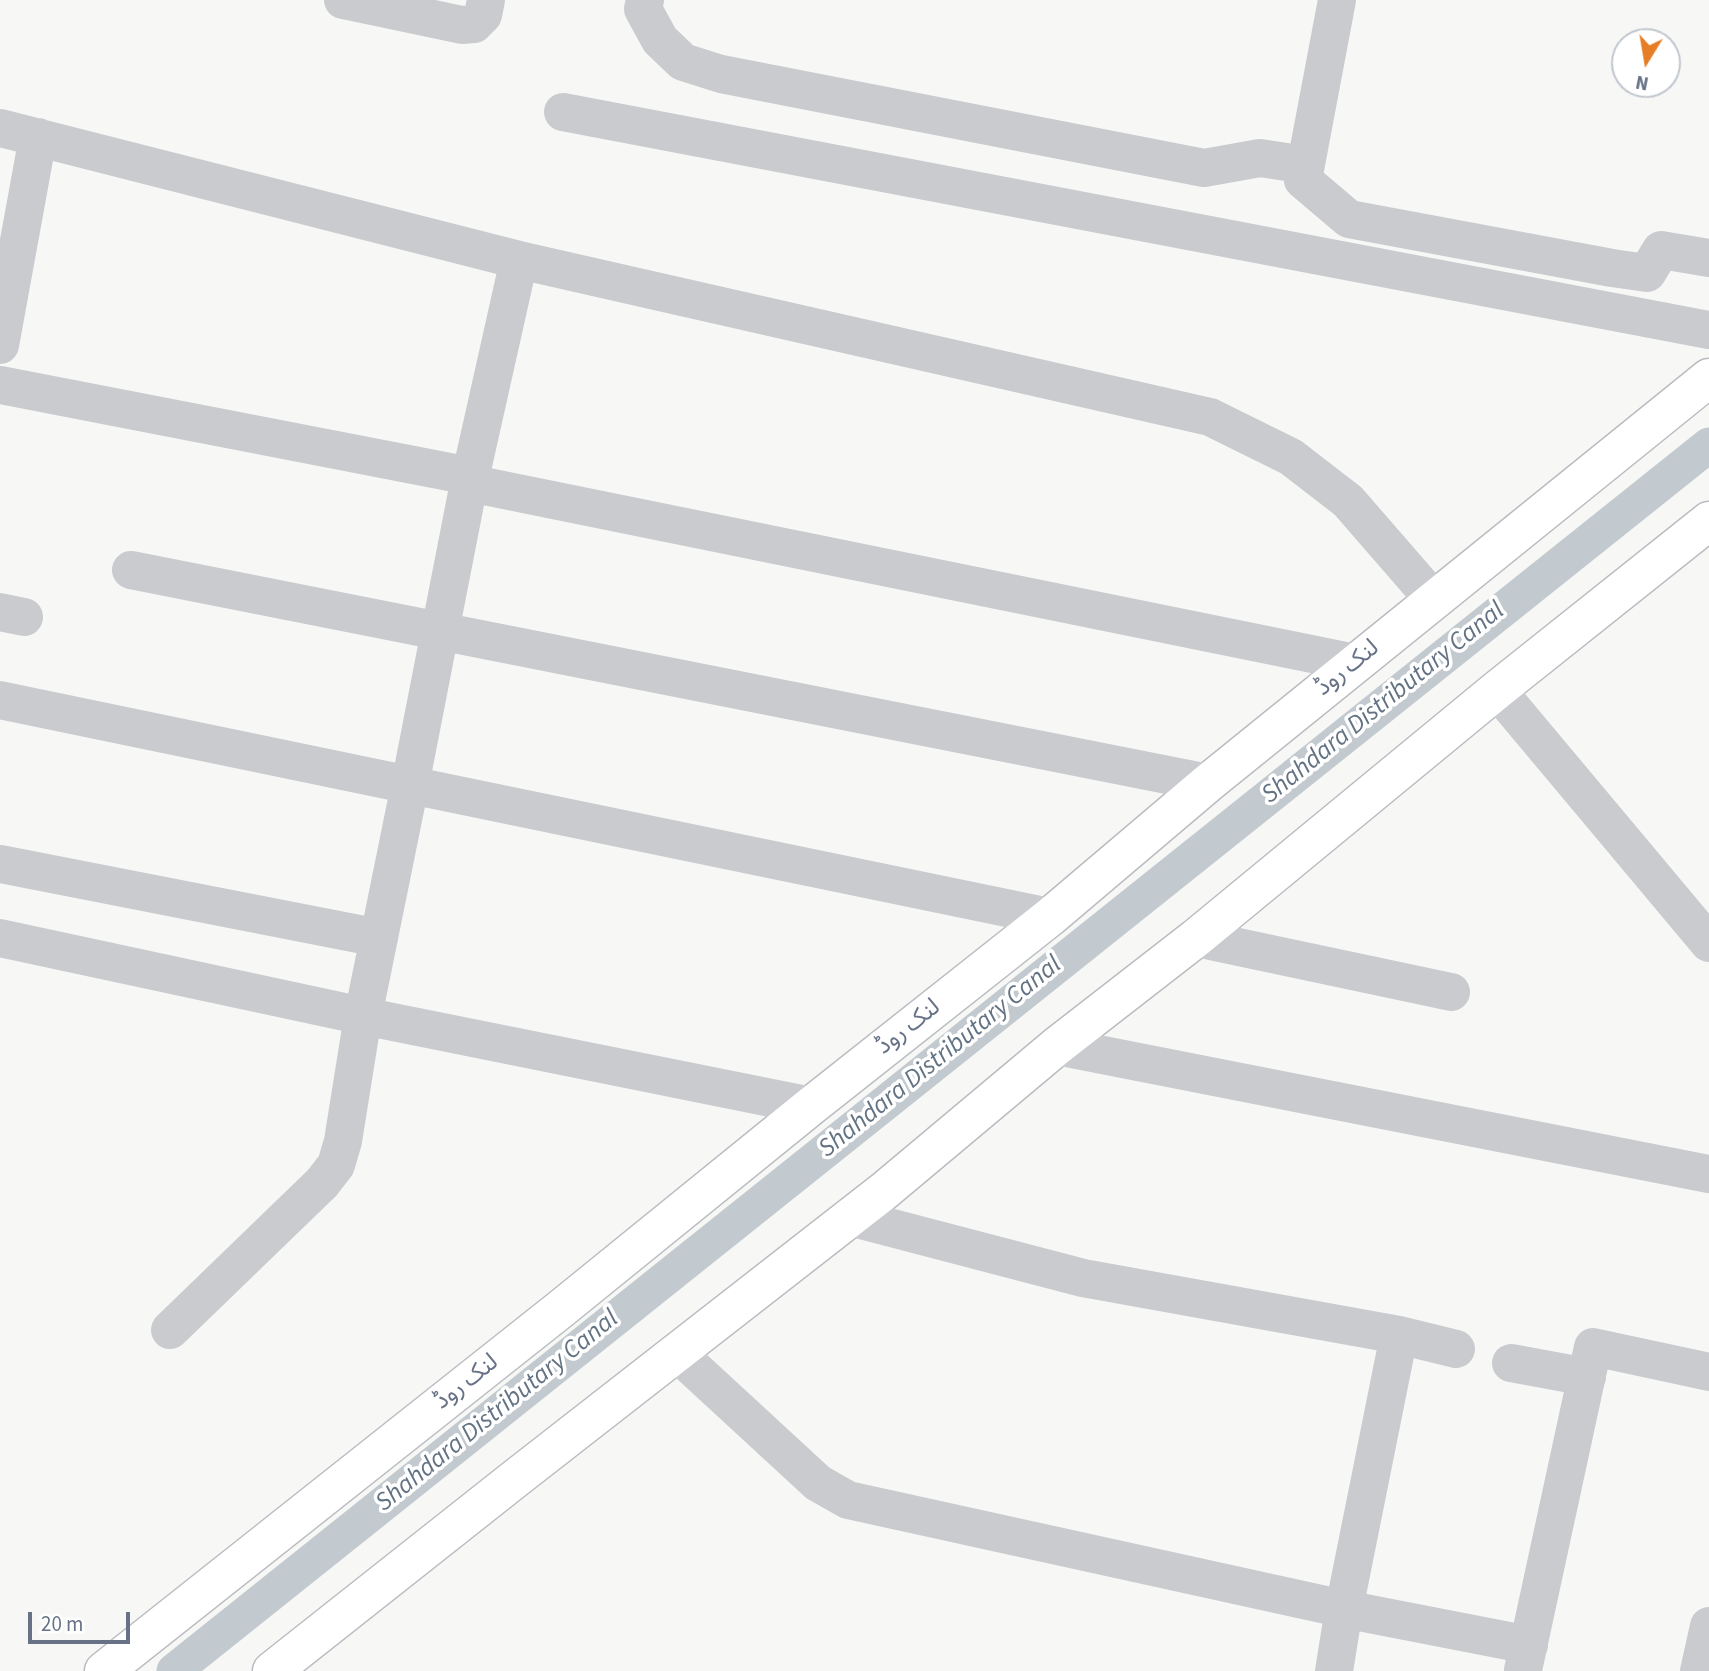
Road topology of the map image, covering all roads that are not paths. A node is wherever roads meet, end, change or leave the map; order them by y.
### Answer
1 (342, 0) edge
2 (486, 0) edge
3 (645, 0) edge
4 (1337, 0) edge
5 (564, 112) dead end
6 (0, 128) edge
7 (38, 137) junction
8 (1306, 166) junction
9 (1709, 258) edge
10 (519, 261) junction
11 (1709, 330) edge
12 (0, 345) edge
13 (1709, 378) edge
14 (0, 385) edge
15 (469, 480) junction
16 (1709, 522) edge
17 (131, 570) dead end
18 (1434, 600) junction
19 (440, 631) junction
20 (1356, 663) junction
21 (1497, 690) junction
22 (0, 700) edge
23 (1208, 783) junction
24 (410, 785) junction
25 (0, 864) edge
26 (1050, 916) junction
27 (0, 938) edge
28 (379, 938) junction
29 (1196, 938) junction
30 (1709, 943) edge
31 (1451, 992) dead end
32 (363, 1016) junction
33 (1056, 1046) junction
34 (811, 1106) junction
35 (1709, 1174) edge
36 (850, 1217) junction
37 (170, 1329) dead end
38 (1399, 1335) junction
39 (1456, 1349) dead end
40 (677, 1353) junction
41 (1511, 1363) dead end
42 (1709, 1371) edge
43 (1587, 1377) junction
44 (1344, 1609) junction
45 (1709, 1626) edge
46 (1526, 1658) edge
47 (104, 1671) edge
48 (272, 1671) edge
49 (1334, 1671) edge
50 (1699, 1671) edge

1 - 2 street
3 - 8 street
4 - 8 street
5 - 11 street
6 - 7 street
7 - 10 street
7 - 12 street
8 - 9 street
10 - 15 street
10 - 18 street
13 - 18 main road, لنک روڈ
14 - 15 street
15 - 19 street
15 - 20 street
16 - 21 main road
17 - 19 street
18 - 20 main road, لنک روڈ
19 - 23 street
19 - 24 street
20 - 23 main road, لنک روڈ
21 - 29 main road
21 - 30 street
22 - 24 street
23 - 26 main road, لنک روڈ
24 - 26 street
24 - 28 street
25 - 28 street
26 - 34 main road, لنک روڈ
27 - 32 street
28 - 32 street
29 - 31 street
29 - 33 main road
32 - 34 street
32 - 37 street
33 - 35 street
33 - 36 main road
34 - 47 main road, لنک روڈ
36 - 38 street
36 - 40 main road
38 - 39 street
38 - 44 street
40 - 44 street
40 - 48 main road
41 - 43 street
42 - 43 street
43 - 46 street
44 - 46 street
44 - 49 street
45 - 50 street

